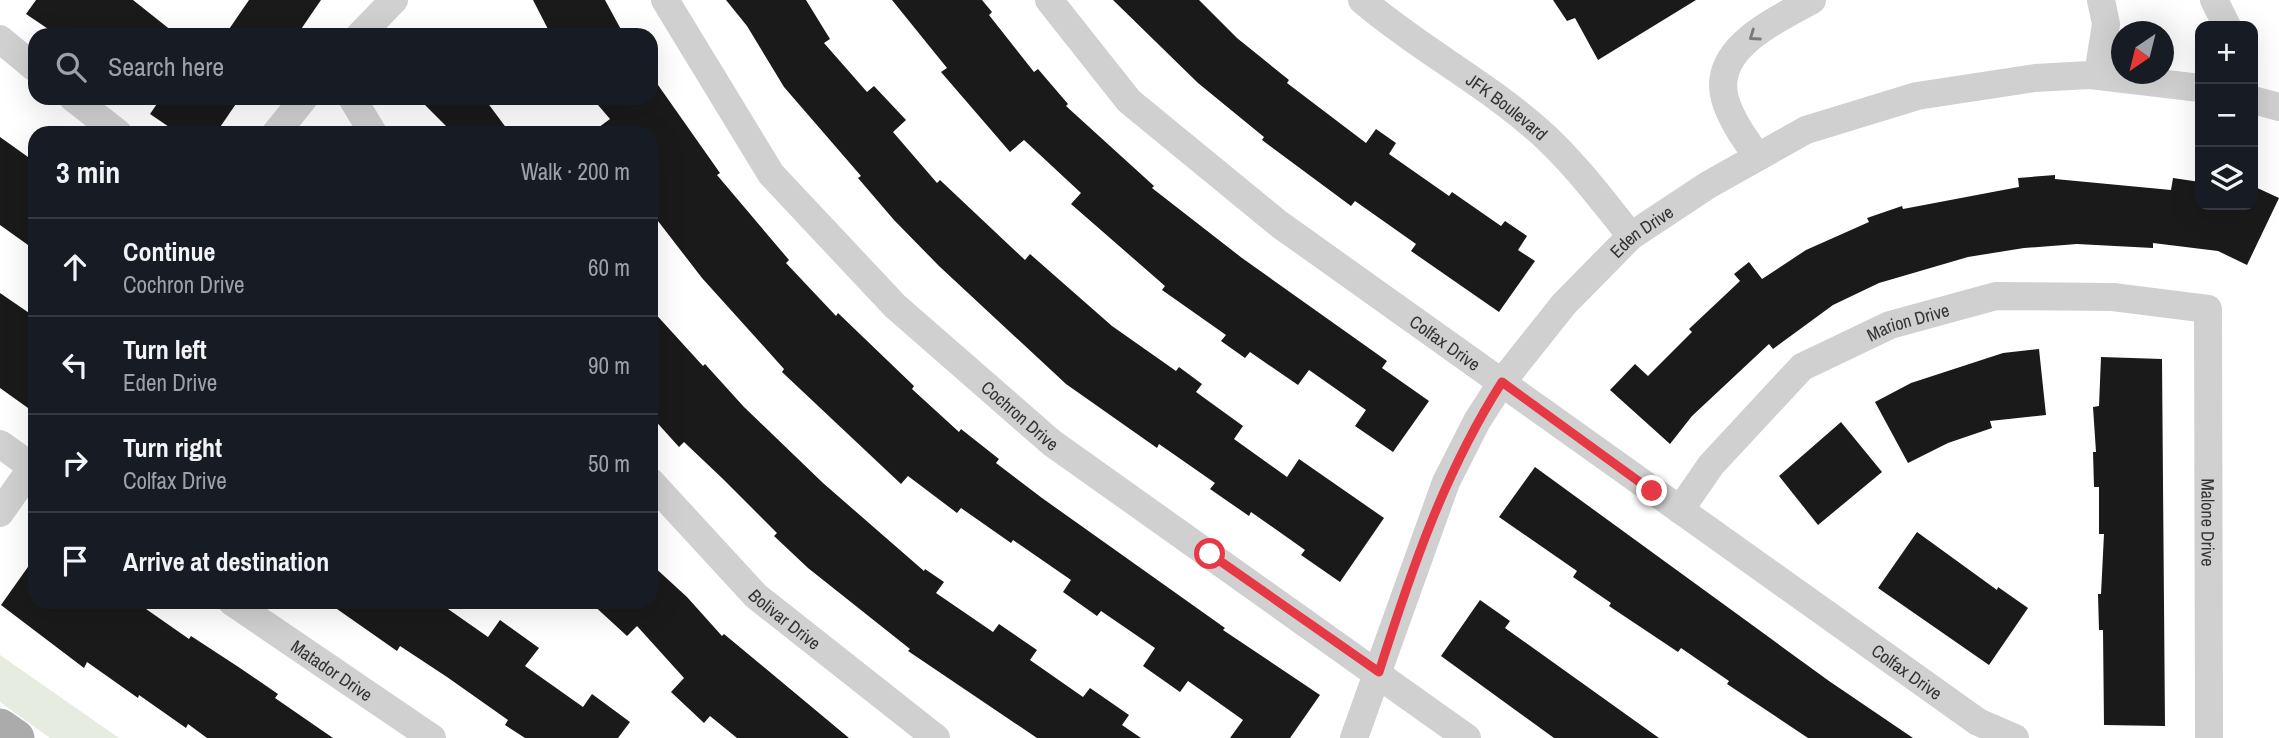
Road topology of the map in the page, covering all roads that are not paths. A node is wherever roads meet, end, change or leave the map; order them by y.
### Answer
1 (394, 0) edge
2 (664, 0) edge
3 (1049, 0) edge
4 (1362, 0) edge
5 (1812, 0) edge
6 (2101, 0) edge
7 (2214, 0) edge
8 (2224, 21) edge
9 (367, 28) edge
10 (0, 39) edge
11 (28, 62) edge
12 (2098, 75) junction
13 (2195, 87) edge
14 (2258, 101) edge
15 (82, 105) edge
16 (298, 105) edge
17 (356, 105) edge
18 (2279, 107) edge
19 (109, 126) edge
20 (281, 126) edge
21 (369, 126) edge
22 (1757, 156) junction
23 (1631, 236) junction
24 (2208, 309) joint
25 (1502, 382) junction
26 (0, 444) edge
27 (28, 462) edge
28 (28, 474) edge
29 (658, 490) edge
30 (1679, 510) junction
31 (0, 513) edge
32 (242, 609) edge
33 (1379, 672) junction
34 (0, 727) edge
35 (16, 738) edge
36 (432, 738) edge
37 (936, 738) edge
38 (1354, 738) edge
39 (1468, 738) edge
40 (2015, 738) edge
41 (2209, 738) edge

1 - 9 street
2 - 33 street, Cochron Drive
3 - 25 street, Colfax Drive
4 - 23 street, JFK Boulevard
5 -> 22 street
6 - 12 street
7 - 8 street
10 - 11 street
12 - 13 street, Eden Drive
12 - 22 street, Eden Drive
14 - 18 street
15 - 19 street
16 - 20 street
17 - 21 street
22 - 23 street, Eden Drive
23 - 25 street, Eden Drive
24 - 30 street, Marion Drive
24 - 41 street, Malone Drive
25 - 30 street, Colfax Drive
25 - 33 street, Eden Drive
26 - 27 street
28 - 31 street
29 - 37 street, Bolivar Drive
30 - 40 street, Colfax Drive
32 - 36 street, Matador Drive
33 - 38 street, Eden Drive
33 - 39 street, Cochron Drive
34 - 35 main road

